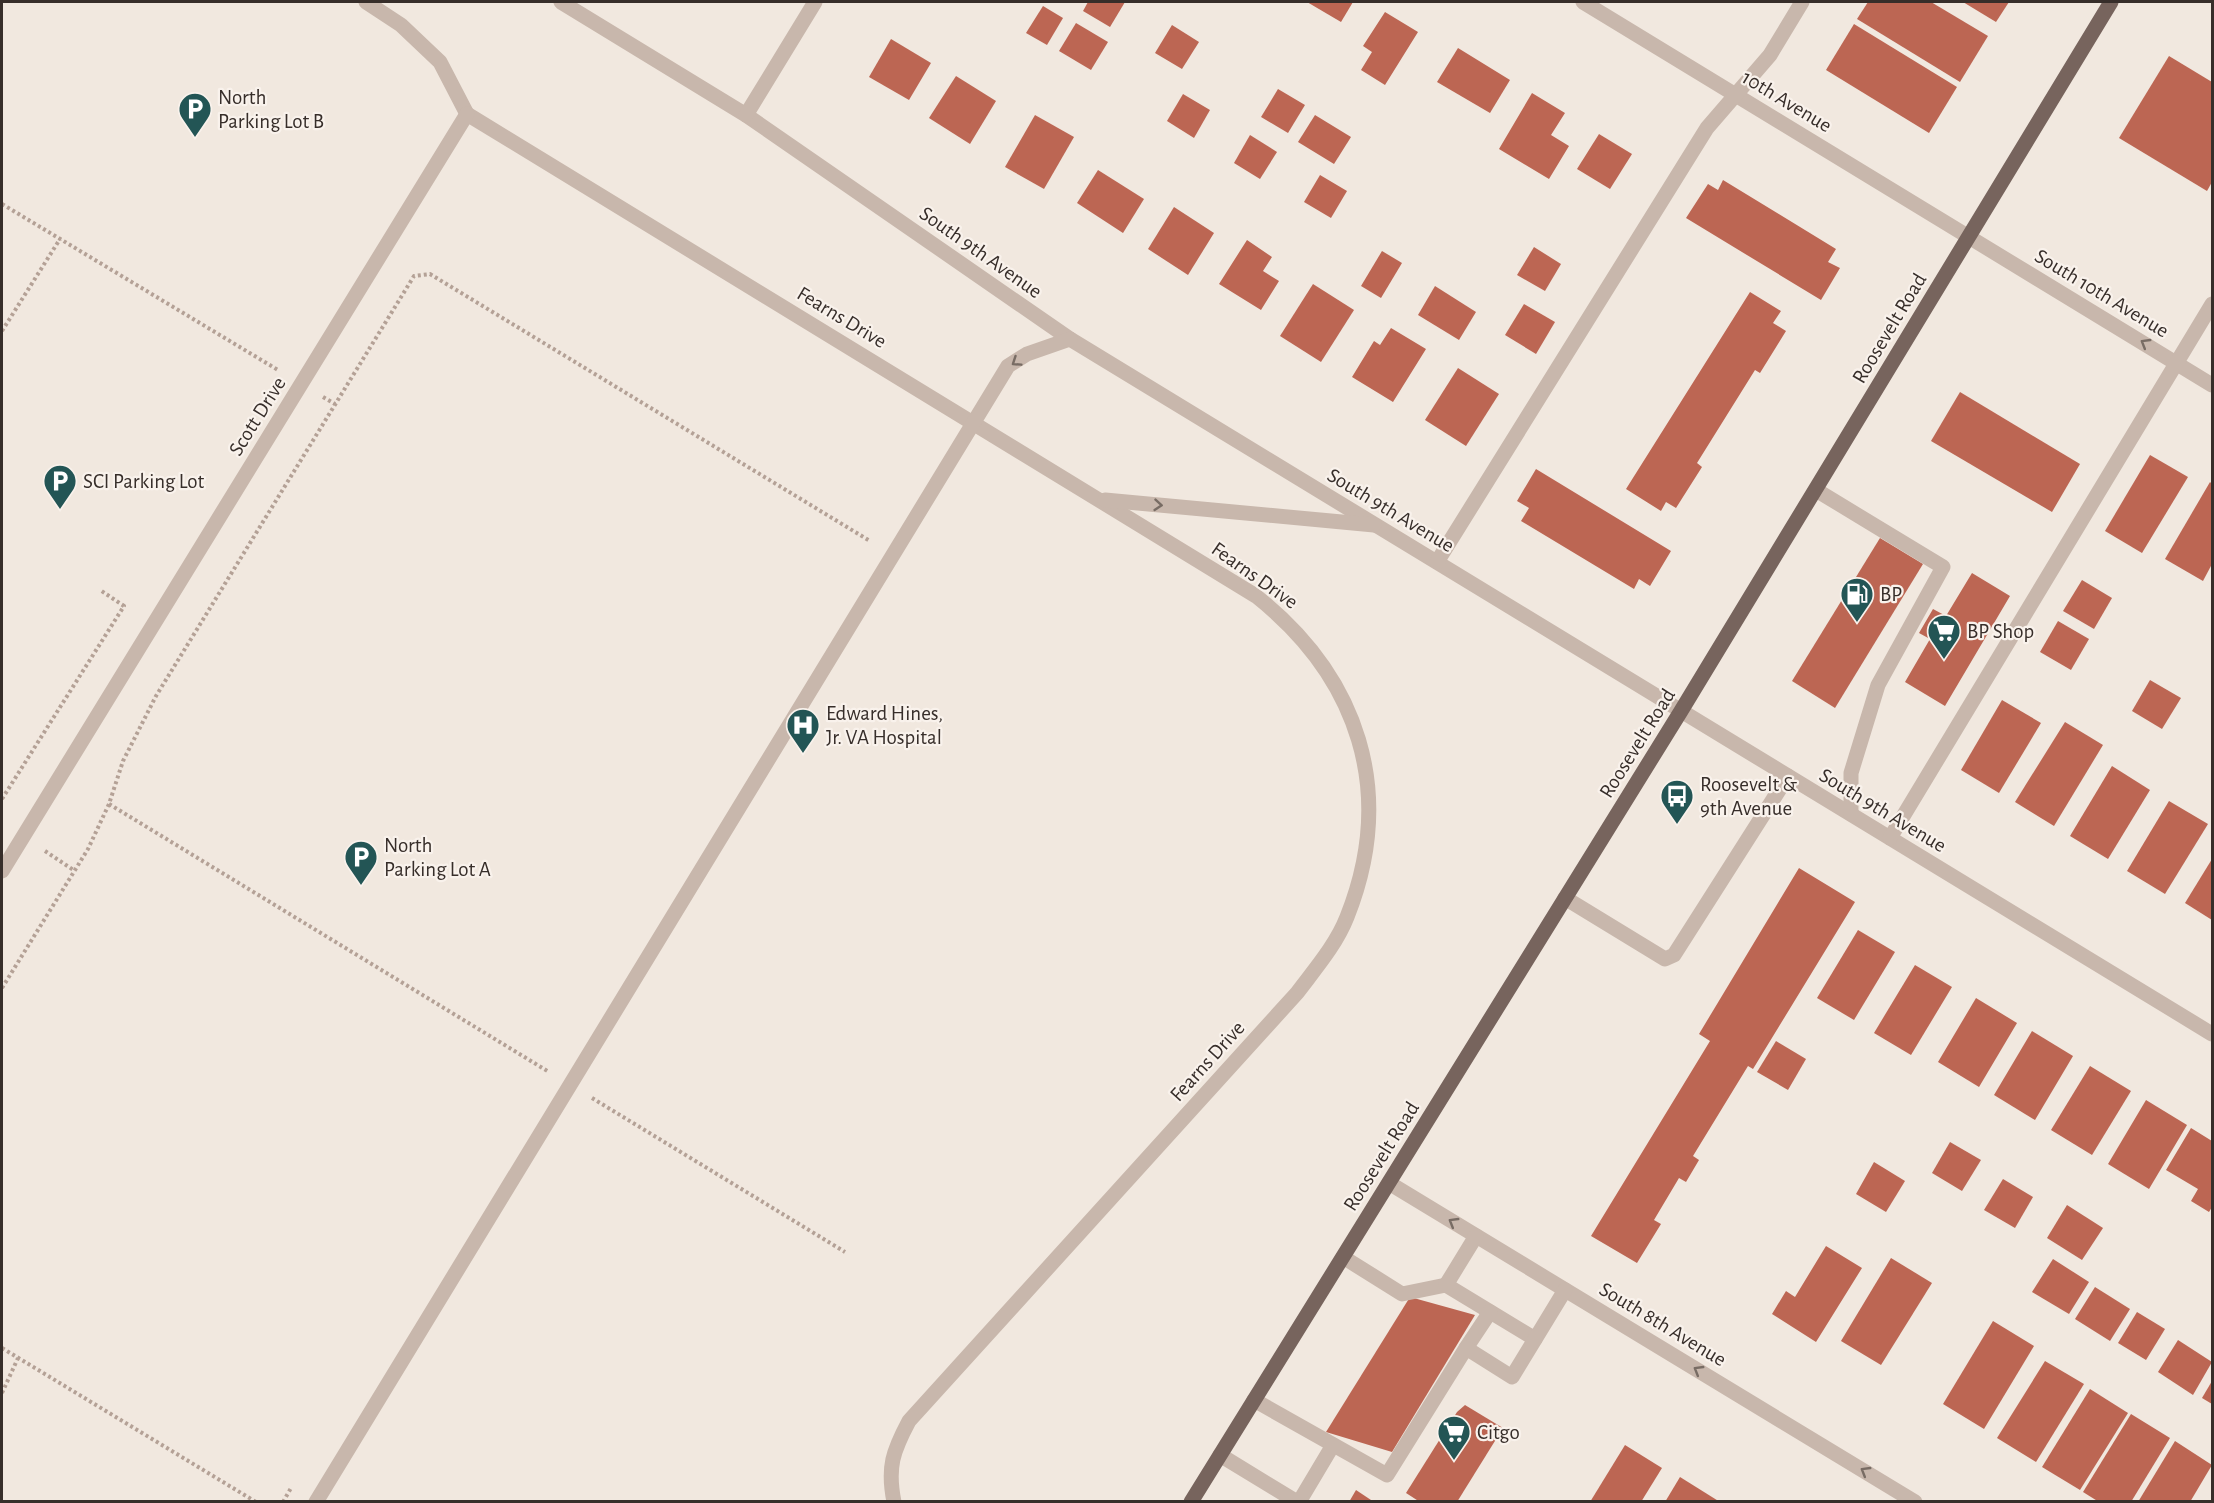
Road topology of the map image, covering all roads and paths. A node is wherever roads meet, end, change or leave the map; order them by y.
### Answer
1 (366, 2) edge
2 (561, 2) edge
3 (815, 2) edge
4 (1583, 2) edge
5 (1802, 2) edge
6 (2111, 2) edge
7 (1736, 94) junction
8 (467, 114) junction
9 (746, 115) junction
10 (2, 204) edge
11 (1969, 236) junction
12 (60, 239) junction
13 (2212, 303) edge
14 (2, 331) edge
15 (1070, 339) junction
16 (2176, 363) junction
17 (302, 384) junction
18 (2212, 385) edge
19 (336, 404) junction
20 (973, 422) junction
21 (1816, 490) junction
22 (1100, 499) junction
23 (1377, 525) junction
24 (894, 556) junction
25 (1437, 562) junction
26 (100, 590) dead end
27 (1681, 711) junction
28 (1788, 776) junction
29 (2, 799) edge
30 (109, 804) junction
31 (1851, 814) junction
32 (1890, 838) junction
33 (2, 871) edge
34 (1565, 898) junction
35 (2, 988) edge
36 (2212, 1034) edge
37 (571, 1085) junction
38 (1389, 1183) junction
39 (1476, 1236) junction
40 (845, 1252) dead end
41 (1343, 1257) junction
42 (1446, 1285) junction
43 (1566, 1290) junction
44 (1490, 1312) junction
45 (1535, 1339) junction
46 (2, 1348) edge
47 (1466, 1348) junction
48 (18, 1358) junction
49 (2, 1393) edge
50 (1254, 1400) junction
51 (1333, 1445) junction
52 (1220, 1455) junction
53 (256, 1502) edge
54 (316, 1502) edge
55 (894, 1502) edge
56 (1191, 1502) edge
57 (1298, 1502) edge
58 (1915, 1502) edge

1 - 8 street
2 - 9 street, South 9th Avenue
3 - 9 street
4 - 7 street, 10th Avenue
5 - 7 street
6 - 11 main road, Roosevelt Road
7 - 11 street, 10th Avenue
7 - 25 street
8 - 17 street, Scott Drive
8 - 20 street, Fearns Drive
9 - 15 street, South 9th Avenue
10 - 12 path
16 -> 11 street, South 10th Avenue
11 - 21 main road, Roosevelt Road
12 - 14 path
12 - 17 path
13 - 16 street
15 -> 20 street
15 - 23 street, South 9th Avenue
16 - 18 street, South 10th Avenue
16 - 32 street
17 - 19 path
17 - 33 street, Scott Drive
19 - 24 path
19 - 30 path
20 - 22 street, Fearns Drive
20 - 24 street
21 - 27 main road, Roosevelt Road
21 - 31 street
22 -> 23 street
22 - 55 street, Fearns Drive
23 - 25 street, South 9th Avenue
24 - 37 street
25 - 27 street, South 9th Avenue
26 - 29 path
27 - 28 street, South 9th Avenue
27 - 34 main road, Roosevelt Road
28 - 31 street, South 9th Avenue
28 - 34 street
30 - 35 path
30 - 37 path
31 - 32 street, South 9th Avenue
32 - 36 street, South 9th Avenue
34 - 38 main road, Roosevelt Road
37 - 40 path
37 - 54 street
39 -> 38 street, South 8th Avenue
38 - 41 main road, Roosevelt Road
39 - 42 street
39 - 43 street, South 8th Avenue
41 - 42 street
41 - 50 main road, Roosevelt Road
42 - 44 street
43 - 45 street
58 -> 43 street, South 8th Avenue
44 - 45 street
44 - 47 street
45 - 47 street
46 - 48 path
47 - 51 street
48 - 49 path
48 - 53 path
50 - 51 street
50 - 52 main road, Roosevelt Road
51 - 57 street
52 - 56 main road, Roosevelt Road
52 - 57 street

